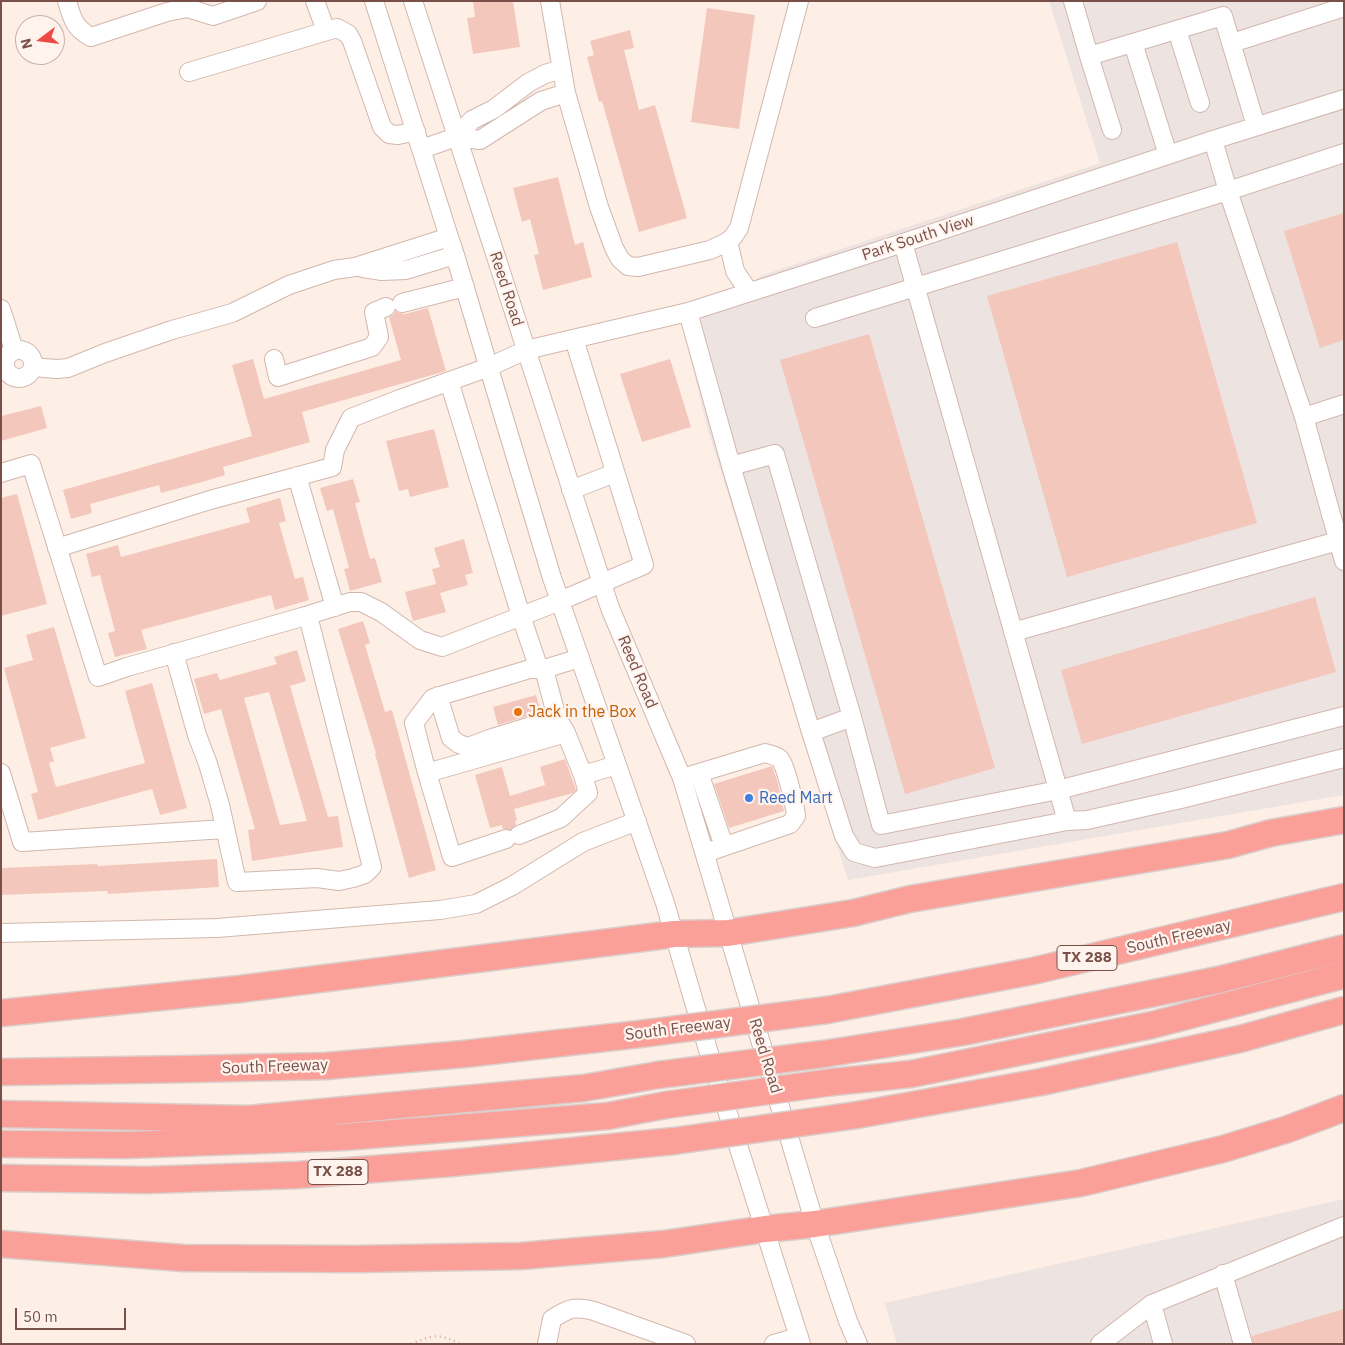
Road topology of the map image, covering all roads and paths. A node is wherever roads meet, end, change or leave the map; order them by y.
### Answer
1 (67, 1) edge
2 (257, 1) edge
3 (316, 1) edge
4 (374, 1) edge
5 (413, 1) edge
6 (550, 1) edge
7 (799, 1) edge
8 (1072, 1) edge
9 (1344, 7) edge
10 (157, 8) edge
11 (1177, 30) junction
12 (326, 31) junction
13 (1133, 43) junction
14 (1232, 43) junction
15 (1089, 56) junction
16 (562, 69) junction
17 (189, 72) dead end
18 (566, 93) junction
19 (1344, 99) edge
20 (1200, 103) dead end
21 (1256, 126) junction
22 (1112, 130) dead end
23 (416, 131) junction
24 (456, 136) junction
25 (1213, 140) junction
26 (422, 149) junction
27 (1344, 153) edge
28 (1168, 155) junction
29 (1228, 191) junction
30 (449, 237) junction
31 (728, 241) junction
32 (903, 243) junction
33 (455, 255) junction
34 (355, 267) junction
35 (465, 287) junction
36 (916, 287) junction
37 (749, 292) junction
38 (1, 308) edge
39 (688, 312) junction
40 (816, 318) dead end
41 (574, 339) junction
42 (14, 350) junction
43 (526, 350) junction
44 (274, 359) dead end
45 (34, 366) junction
46 (489, 366) junction
47 (4, 370) edge
48 (449, 381) junction
49 (1344, 404) edge
50 (1304, 417) junction
51 (731, 466) junction
52 (1, 473) edge
53 (616, 473) junction
54 (297, 476) junction
55 (571, 490) junction
56 (1338, 541) junction
57 (57, 548) junction
58 (1344, 561) edge
59 (601, 582) junction
60 (560, 601) junction
61 (335, 607) junction
62 (308, 616) junction
63 (521, 616) junction
64 (1013, 632) junction
65 (174, 653) junction
66 (580, 658) junction
67 (542, 669) junction
68 (438, 696) junction
69 (1344, 716) edge
70 (852, 717) junction
71 (557, 718) junction
72 (811, 732) junction
73 (566, 734) junction
74 (1344, 758) edge
75 (617, 765) junction
76 (1, 773) edge
77 (427, 773) junction
78 (700, 773) junction
79 (583, 775) junction
80 (682, 778) junction
81 (1058, 790) junction
82 (1344, 820) edge
83 (636, 821) junction
84 (1067, 821) junction
85 (226, 830) junction
86 (724, 846) junction
87 (705, 853) junction
88 (1344, 897) edge
89 (1, 933) edge
90 (728, 933) junction
91 (674, 934) junction
92 (1344, 948) edge
93 (1344, 975) edge
94 (1344, 1010) edge
95 (1, 1013) edge
96 (1, 1072) edge
97 (1344, 1108) edge
98 (1, 1114) edge
99 (1, 1144) edge
100 (1, 1178) edge
101 (815, 1224) junction
102 (1344, 1226) edge
103 (764, 1229) junction
104 (1, 1244) edge
105 (1223, 1274) junction
106 (1152, 1304) junction
107 (800, 1340) edge
108 (411, 1344) edge
109 (460, 1344) edge
110 (547, 1344) edge
111 (686, 1344) edge
112 (774, 1344) edge
113 (858, 1344) edge
114 (1100, 1344) edge
115 (1163, 1344) edge
116 (1243, 1344) edge

1 - 10 street
2 - 10 street
3 - 12 street
4 - 23 street
5 - 24 street, Reed Road
6 - 16 street
7 - 31 street
8 - 15 street
9 - 14 street
11 - 13 street
11 - 14 street
11 - 20 street
12 - 17 street
12 - 23 street
13 - 15 street
13 - 28 street
14 - 21 street
15 - 22 street
16 - 18 street
16 - 24 street
18 - 24 street
18 - 31 street
19 - 21 street, Park South View
21 - 25 street, Park South View
23 - 26 street
24 - 26 street
24 - 43 street, Reed Road
25 - 28 street, Park South View
25 - 29 street
26 - 30 street
27 - 29 street
28 - 32 street, Park South View
29 - 36 street
29 - 50 street
30 - 33 street
30 - 34 street
31 - 37 street
32 - 36 street
32 - 37 street, Park South View
33 - 34 street
33 - 35 street
34 - 45 street
35 - 44 street
35 - 46 street
36 - 40 street
36 - 64 street
37 - 39 street, Park South View
38 - 42 street
39 - 41 street, Park South View
39 - 51 street
41 - 43 street, Park South View
41 - 53 street
42 - 45 street
42 - 47 street
43 - 46 street, Park South View
43 - 55 street, Reed Road
45 - 47 street
46 - 48 street, Park South View
46 - 60 street
48 - 54 street, Park South View
48 - 63 street
49 - 50 street
50 - 56 street
51 - 70 street
51 - 72 street
52 - 57 street
53 - 55 street
53 - 59 street
54 - 57 street
54 - 61 street
55 - 59 street, Reed Road
56 - 58 street
56 - 64 street
57 - 65 street
59 - 60 street
59 - 80 street, Reed Road
60 - 63 street
60 - 66 street
61 - 62 street
61 - 63 street
62 - 65 street
62 - 85 street
63 - 67 street
64 - 81 street
65 - 85 street
66 - 67 street
66 - 75 street
67 - 68 street
67 - 71 street
68 - 71 street
68 - 77 street
69 - 81 street
70 - 72 street
70 - 81 street
71 - 73 street
72 - 84 street
73 - 77 street
73 - 79 street
74 - 84 street
75 - 79 street
75 - 83 street
76 - 85 street
77 - 79 street
78 - 80 street
78 - 86 street
78 - 86 street
80 - 87 street, Reed Road
81 - 84 street
82 - 90 highway
83 - 89 street
83 - 91 street
86 - 87 street
87 - 90 street, Reed Road
88 - 96 highway, South Freeway / TX 288, bridge
90 - 91 highway
90 - 101 street, Reed Road
91 - 95 highway
91 - 103 street
92 - 98 highway, bridge
93 - 99 highway, bridge
94 - 100 highway, TX 288, bridge
97 - 101 highway
101 - 103 highway
101 - 113 street, Reed Road
102 - 105 street
103 - 104 highway
103 - 107 street
105 - 106 street
105 - 116 street
106 - 114 street
106 - 115 street
107 - 112 street
108 - 109 path
110 - 111 street

